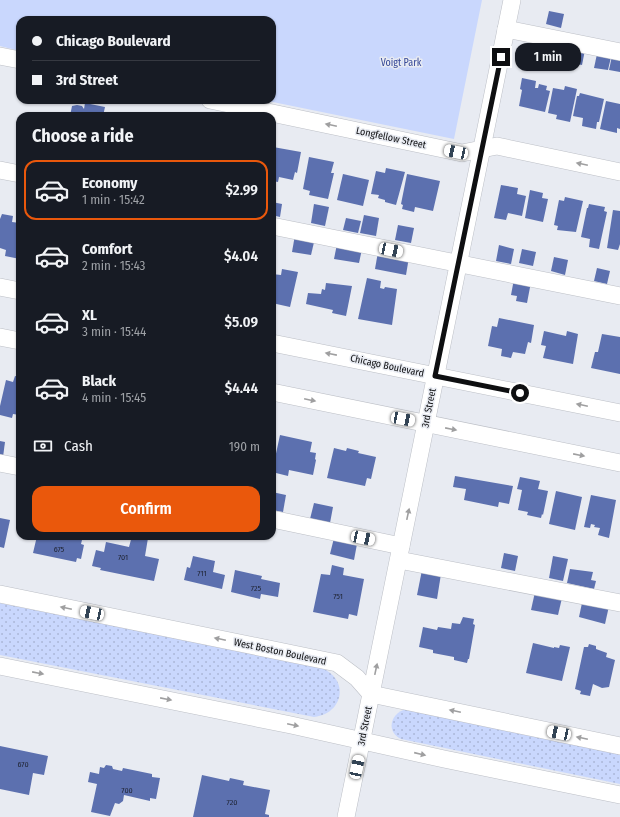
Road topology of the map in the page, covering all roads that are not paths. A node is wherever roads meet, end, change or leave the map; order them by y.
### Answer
1 (512, 0) edge
2 (506, 29) junction
3 (620, 52) edge
4 (0, 56) edge
5 (16, 59) edge
6 (229, 104) edge
7 (267, 112) edge
8 (276, 114) edge
9 (481, 150) junction
10 (0, 170) edge
11 (620, 172) edge
12 (16, 173) edge
13 (276, 227) edge
14 (458, 264) junction
15 (0, 287) edge
16 (16, 291) edge
17 (620, 296) edge
18 (0, 337) edge
19 (16, 340) edge
20 (276, 344) edge
21 (435, 376) junction
22 (276, 393) edge
23 (620, 413) edge
24 (426, 424) junction
25 (0, 463) edge
26 (620, 463) edge
27 (16, 467) edge
28 (276, 520) edge
29 (400, 553) junction
30 (0, 594) edge
31 (620, 603) edge
32 (0, 666) edge
33 (371, 694) junction
34 (362, 740) junction
35 (620, 746) edge
36 (620, 795) edge
37 (346, 817) edge

1 - 2 street, 3rd Street
2 - 3 street
2 - 9 street, 3rd Street
4 - 5 street
7 -> 6 street, Longfellow Street
9 -> 8 street, Longfellow Street
11 -> 9 street, Longfellow Street
9 - 14 street, 3rd Street
10 - 12 street
13 - 14 street
14 - 17 street
14 - 21 street, 3rd Street
15 - 16 street
18 - 19 street
21 -> 20 street, Chicago Boulevard
23 -> 21 street, Chicago Boulevard
21 - 24 street, 3rd Street
22 -> 24 street
24 -> 26 street
29 -> 24 street, 3rd Street
25 - 27 street
28 - 29 street
29 - 31 street
33 -> 29 street, 3rd Street
33 -> 30 street, West Boston Boulevard
32 -> 34 street
33 - 34 street, 3rd Street
35 -> 33 street
34 -> 36 street
34 - 37 street, 3rd Street

